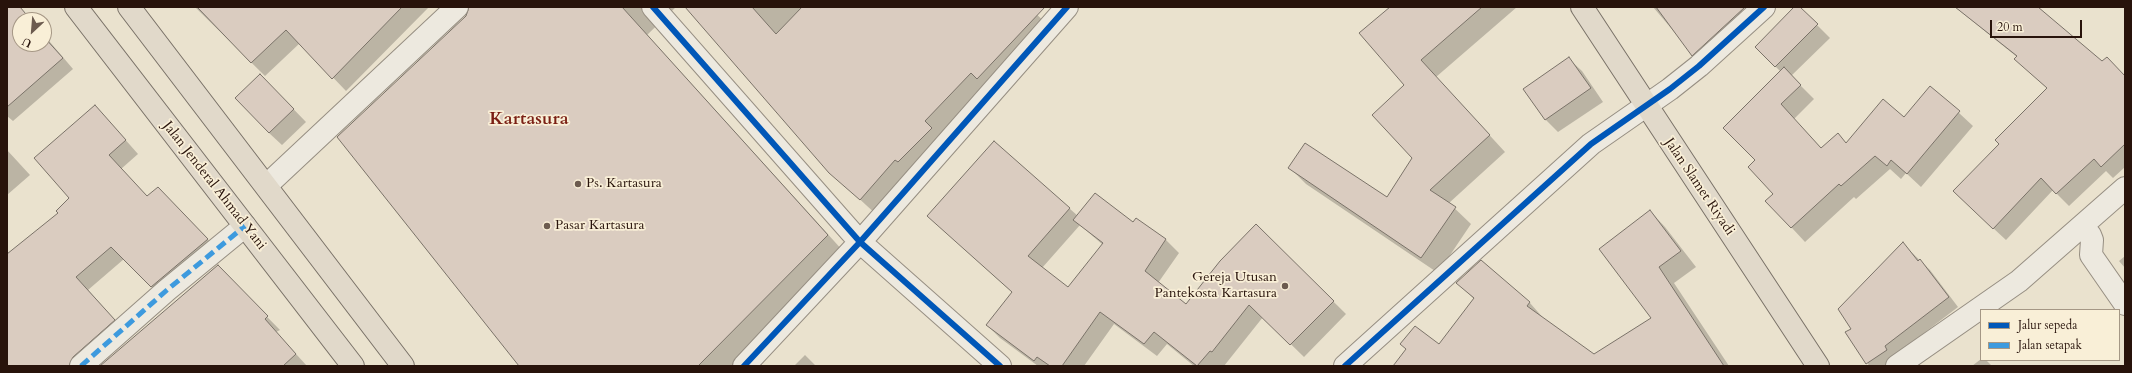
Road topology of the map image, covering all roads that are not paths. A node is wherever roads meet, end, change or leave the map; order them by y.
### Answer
1 (76, 7) edge
2 (129, 7) edge
3 (457, 7) edge
4 (653, 7) edge
5 (1067, 7) edge
6 (1582, 7) edge
7 (1764, 7) edge
8 (1646, 106) junction
9 (267, 185) junction
10 (2125, 188) edge
11 (245, 226) junction
12 (2082, 226) junction
13 (860, 242) junction
14 (2125, 304) edge
15 (81, 366) edge
16 (353, 366) edge
17 (403, 366) edge
18 (744, 366) edge
19 (1000, 366) edge
20 (1345, 366) edge
21 (1818, 366) edge
22 (1897, 366) edge

1 - 11 main road, Jalan Jenderal Ahmad Yani
2 - 9 main road
3 - 9 street
4 - 13 street
5 - 13 street
6 - 8 main road, Jalan Slamet Riyadi
7 - 8 street
8 - 20 street
8 - 21 main road, Jalan Slamet Riyadi
9 - 17 main road
10 - 12 street
11 - 15 street
11 - 16 main road, Jalan Jenderal Ahmad Yani
12 - 14 street
12 - 22 street
13 - 18 street
13 - 19 street

